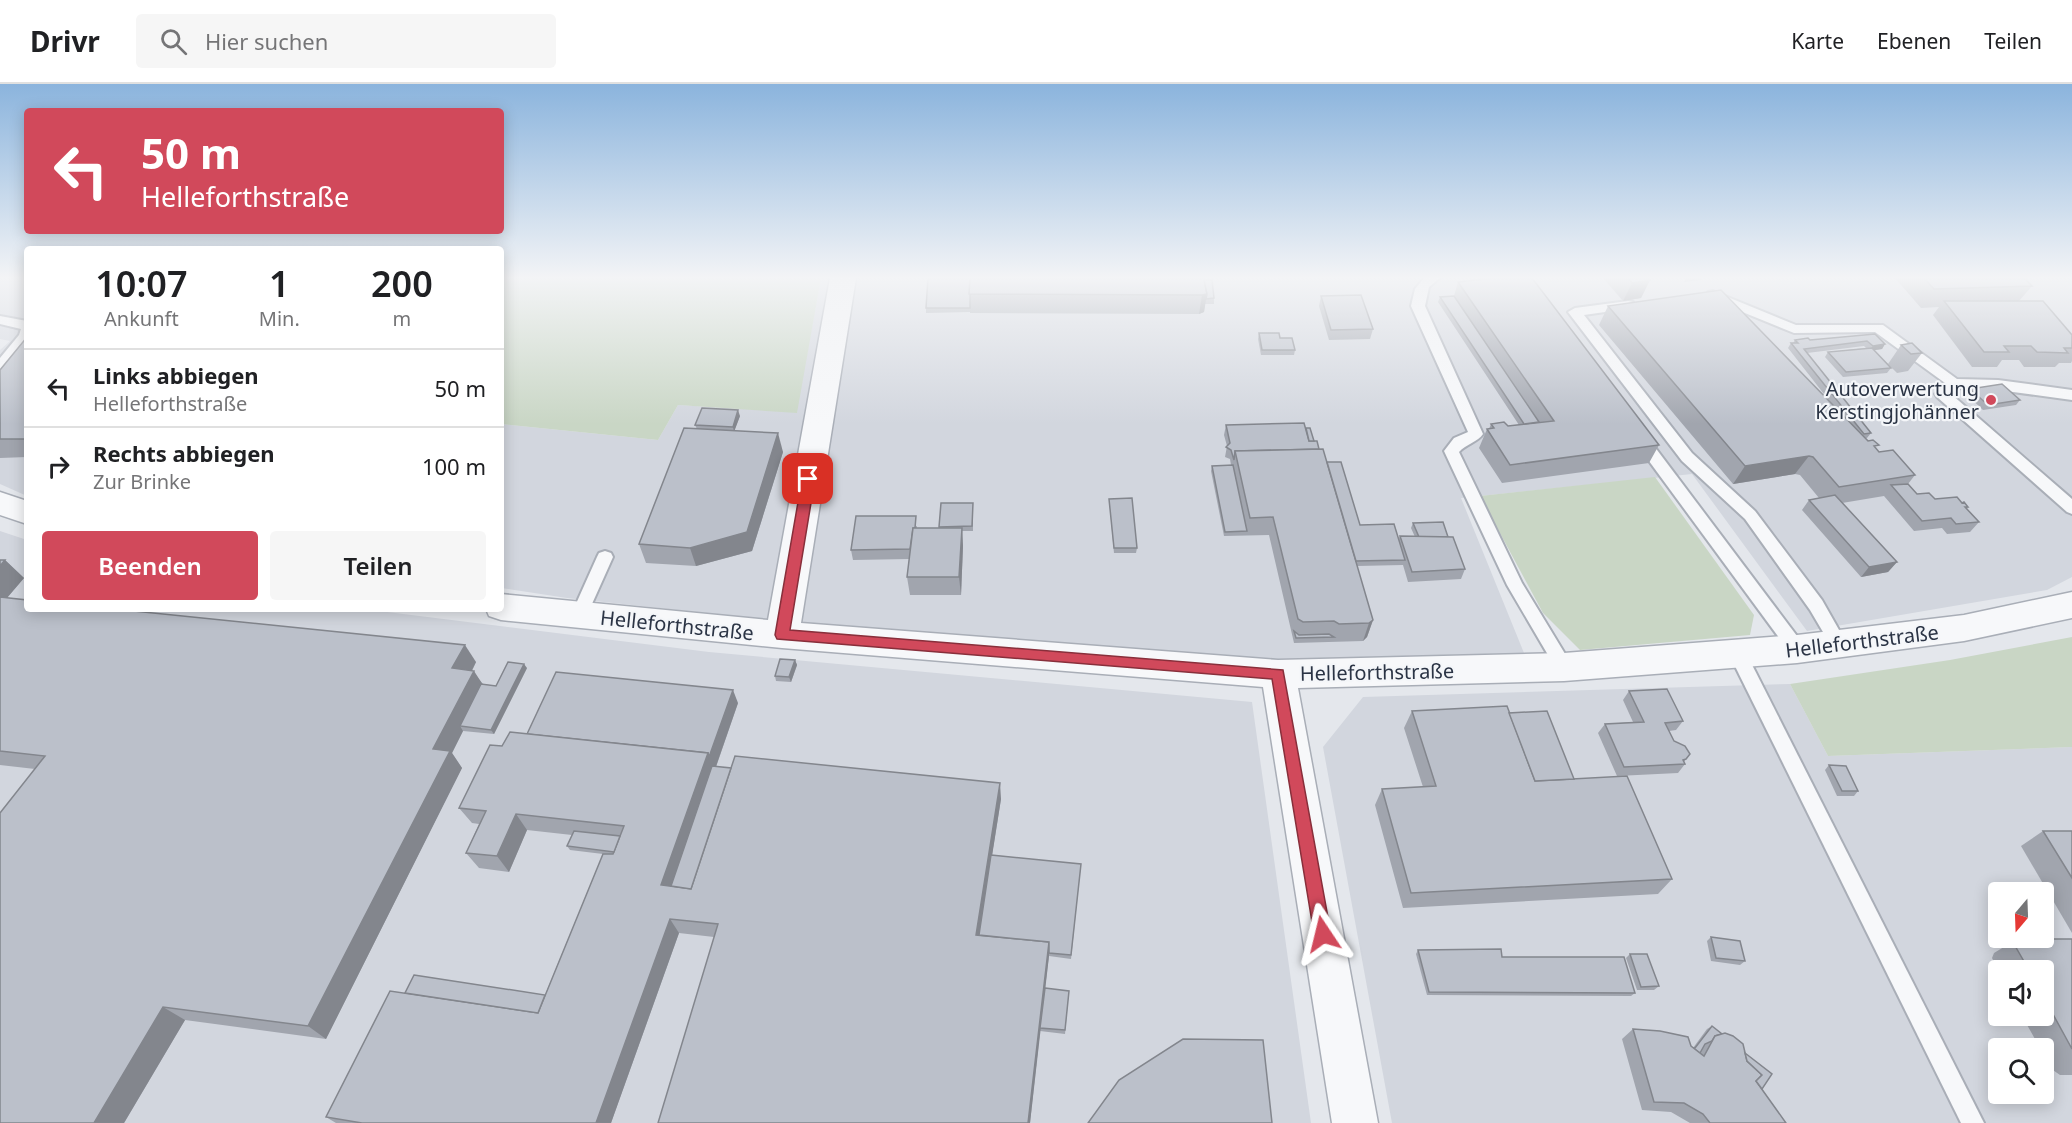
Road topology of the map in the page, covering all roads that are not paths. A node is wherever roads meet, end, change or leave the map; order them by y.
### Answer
1 (835, 326) edge
2 (1427, 326) edge
3 (1586, 326) edge
4 (1788, 326) edge
5 (24, 338) edge
6 (0, 367) edge
7 (1954, 383) junction
8 (2072, 395) edge
9 (1628, 421) edge
10 (2072, 508) edge
11 (604, 557) dead end
12 (2072, 605) edge
13 (504, 607) edge
14 (579, 615) junction
15 (782, 635) junction
16 (1839, 644) junction
17 (1797, 649) junction
18 (1738, 654) junction
19 (1564, 667) junction
20 (1278, 674) junction
21 (1355, 1123) edge
22 (1973, 1123) edge

1 - 15 street
2 - 19 lane
3 - 16 lane
4 - 7 lane
5 - 6 lane
7 - 8 lane
7 - 10 lane
9 - 17 lane
11 - 14 lane
12 - 16 street, Helleforthstraße
13 - 14 street, Helleforthstraße
14 - 15 street, Helleforthstraße
15 - 20 street, Helleforthstraße
16 - 17 street, Helleforthstraße
17 - 18 street, Helleforthstraße
18 - 19 street, Helleforthstraße
18 - 22 lane
19 - 20 street, Helleforthstraße
20 - 21 street

